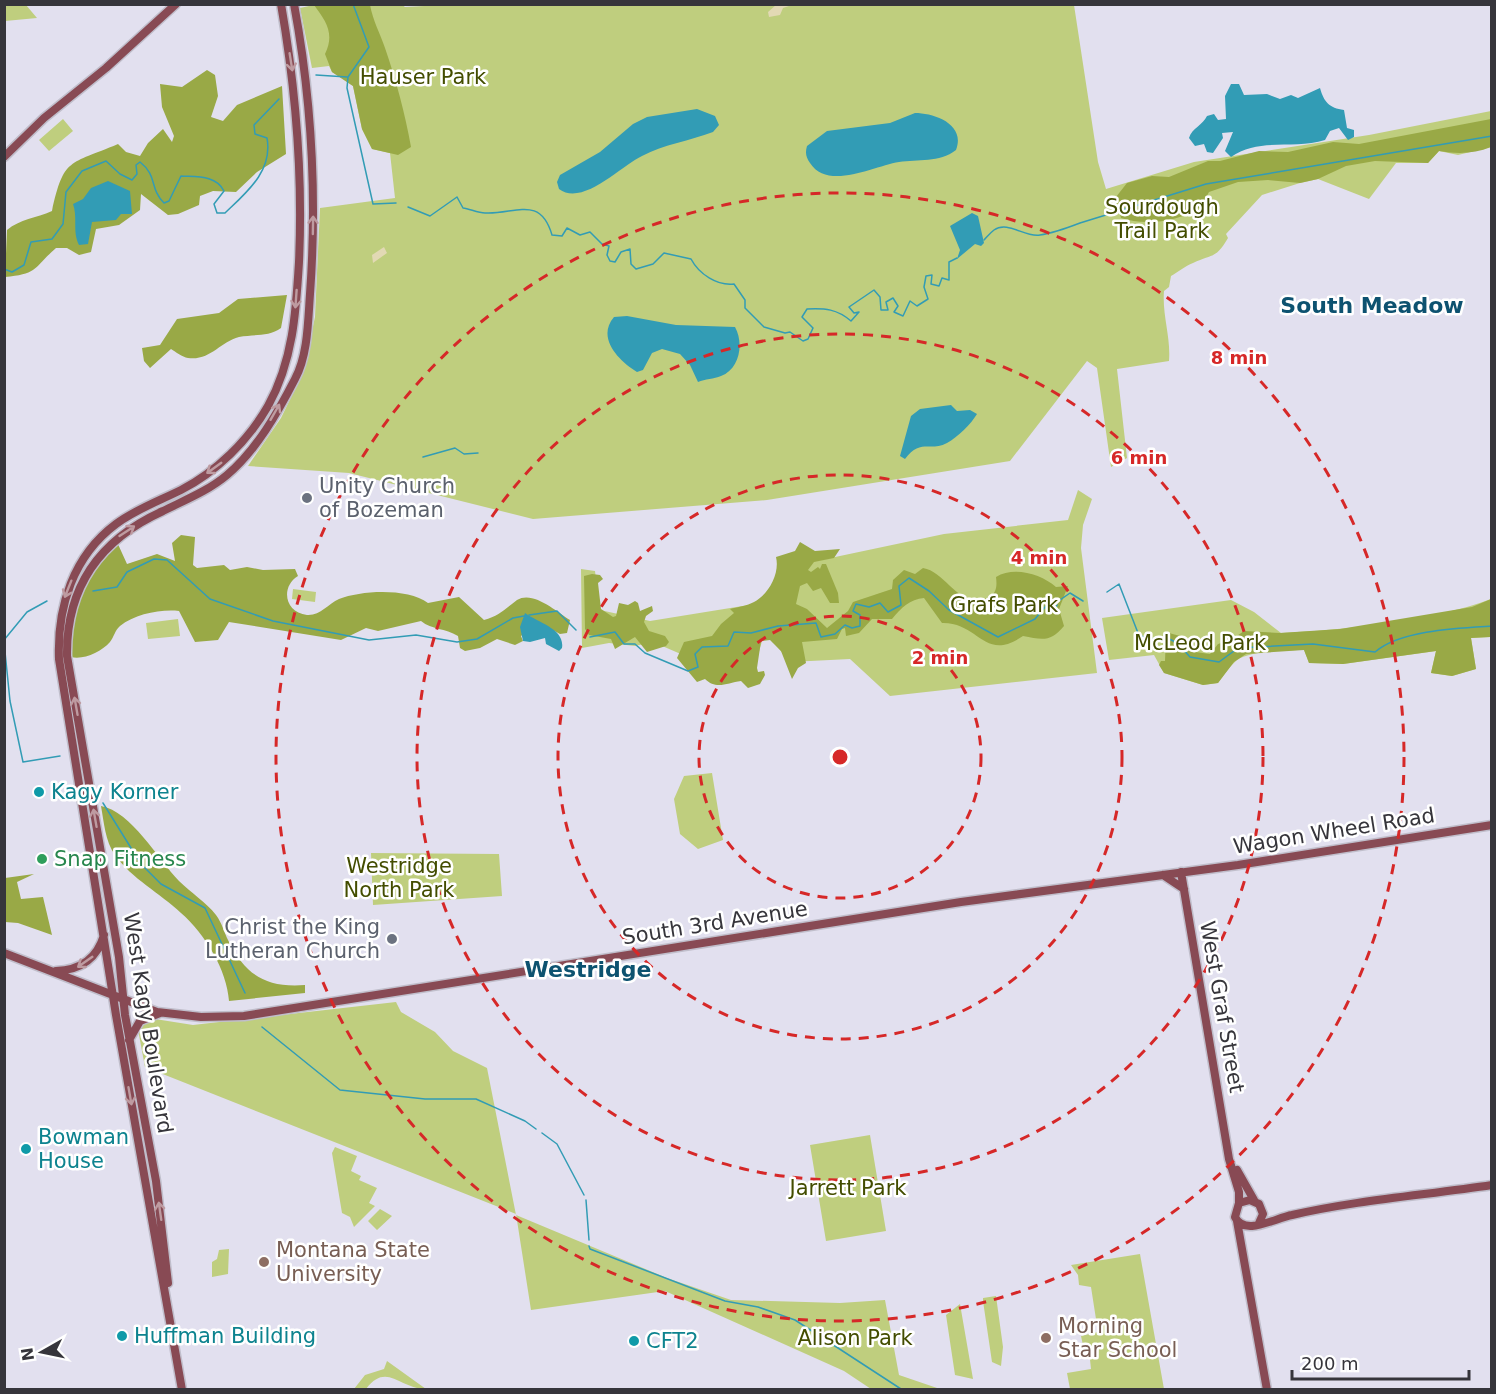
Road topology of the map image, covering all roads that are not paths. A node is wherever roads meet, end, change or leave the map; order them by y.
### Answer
1 (176, 4) edge
2 (281, 4) edge
3 (294, 4) edge
4 (4, 157) edge
5 (1491, 825) edge
6 (1181, 872) junction
7 (1163, 875) junction
8 (1184, 889) junction
9 (105, 932) junction
10 (4, 953) edge
11 (50, 971) junction
12 (114, 997) junction
13 (123, 1000) junction
14 (162, 1013) junction
15 (129, 1041) junction
16 (1228, 1147) junction
17 (1491, 1185) edge
18 (1254, 1200) junction
19 (1239, 1203) junction
20 (1261, 1207) junction
21 (1293, 1214) junction
22 (1237, 1221) junction
23 (1256, 1225) junction
24 (1244, 1253) junction
25 (166, 1290) junction
26 (182, 1389) edge
27 (1267, 1389) edge

1 - 4 main road
2 -> 9 main road, West Kagy Boulevard
13 -> 3 main road, West Kagy Boulevard
5 - 6 main road, Wagon Wheel Road
6 - 7 main road, South 3rd Avenue
6 - 8 main road, West Graf Street
7 - 8 main road
7 - 14 main road, South 3rd Avenue
8 - 16 main road, West Graf Street
9 -> 11 main road
9 - 12 main road, West Kagy Boulevard
10 - 11 main road, South 3rd Avenue
11 - 12 main road, South 3rd Avenue
12 - 13 main road, South 3rd Avenue
12 -> 25 main road, West Kagy Boulevard
13 - 14 main road, South 3rd Avenue
13 - 15 main road, West Kagy Boulevard
14 - 15 main road
25 -> 15 main road, West Kagy Boulevard
16 - 18 main road, West Graf Street
16 - 19 main road, West Graf Street
17 - 21 main road
18 - 19 main road
18 - 20 main road
19 - 22 main road
20 - 21 main road
20 - 23 main road
21 - 23 main road
22 - 23 main road
22 - 24 main road
23 - 24 main road
24 - 27 main road
25 - 26 main road, West Kagy Boulevard

